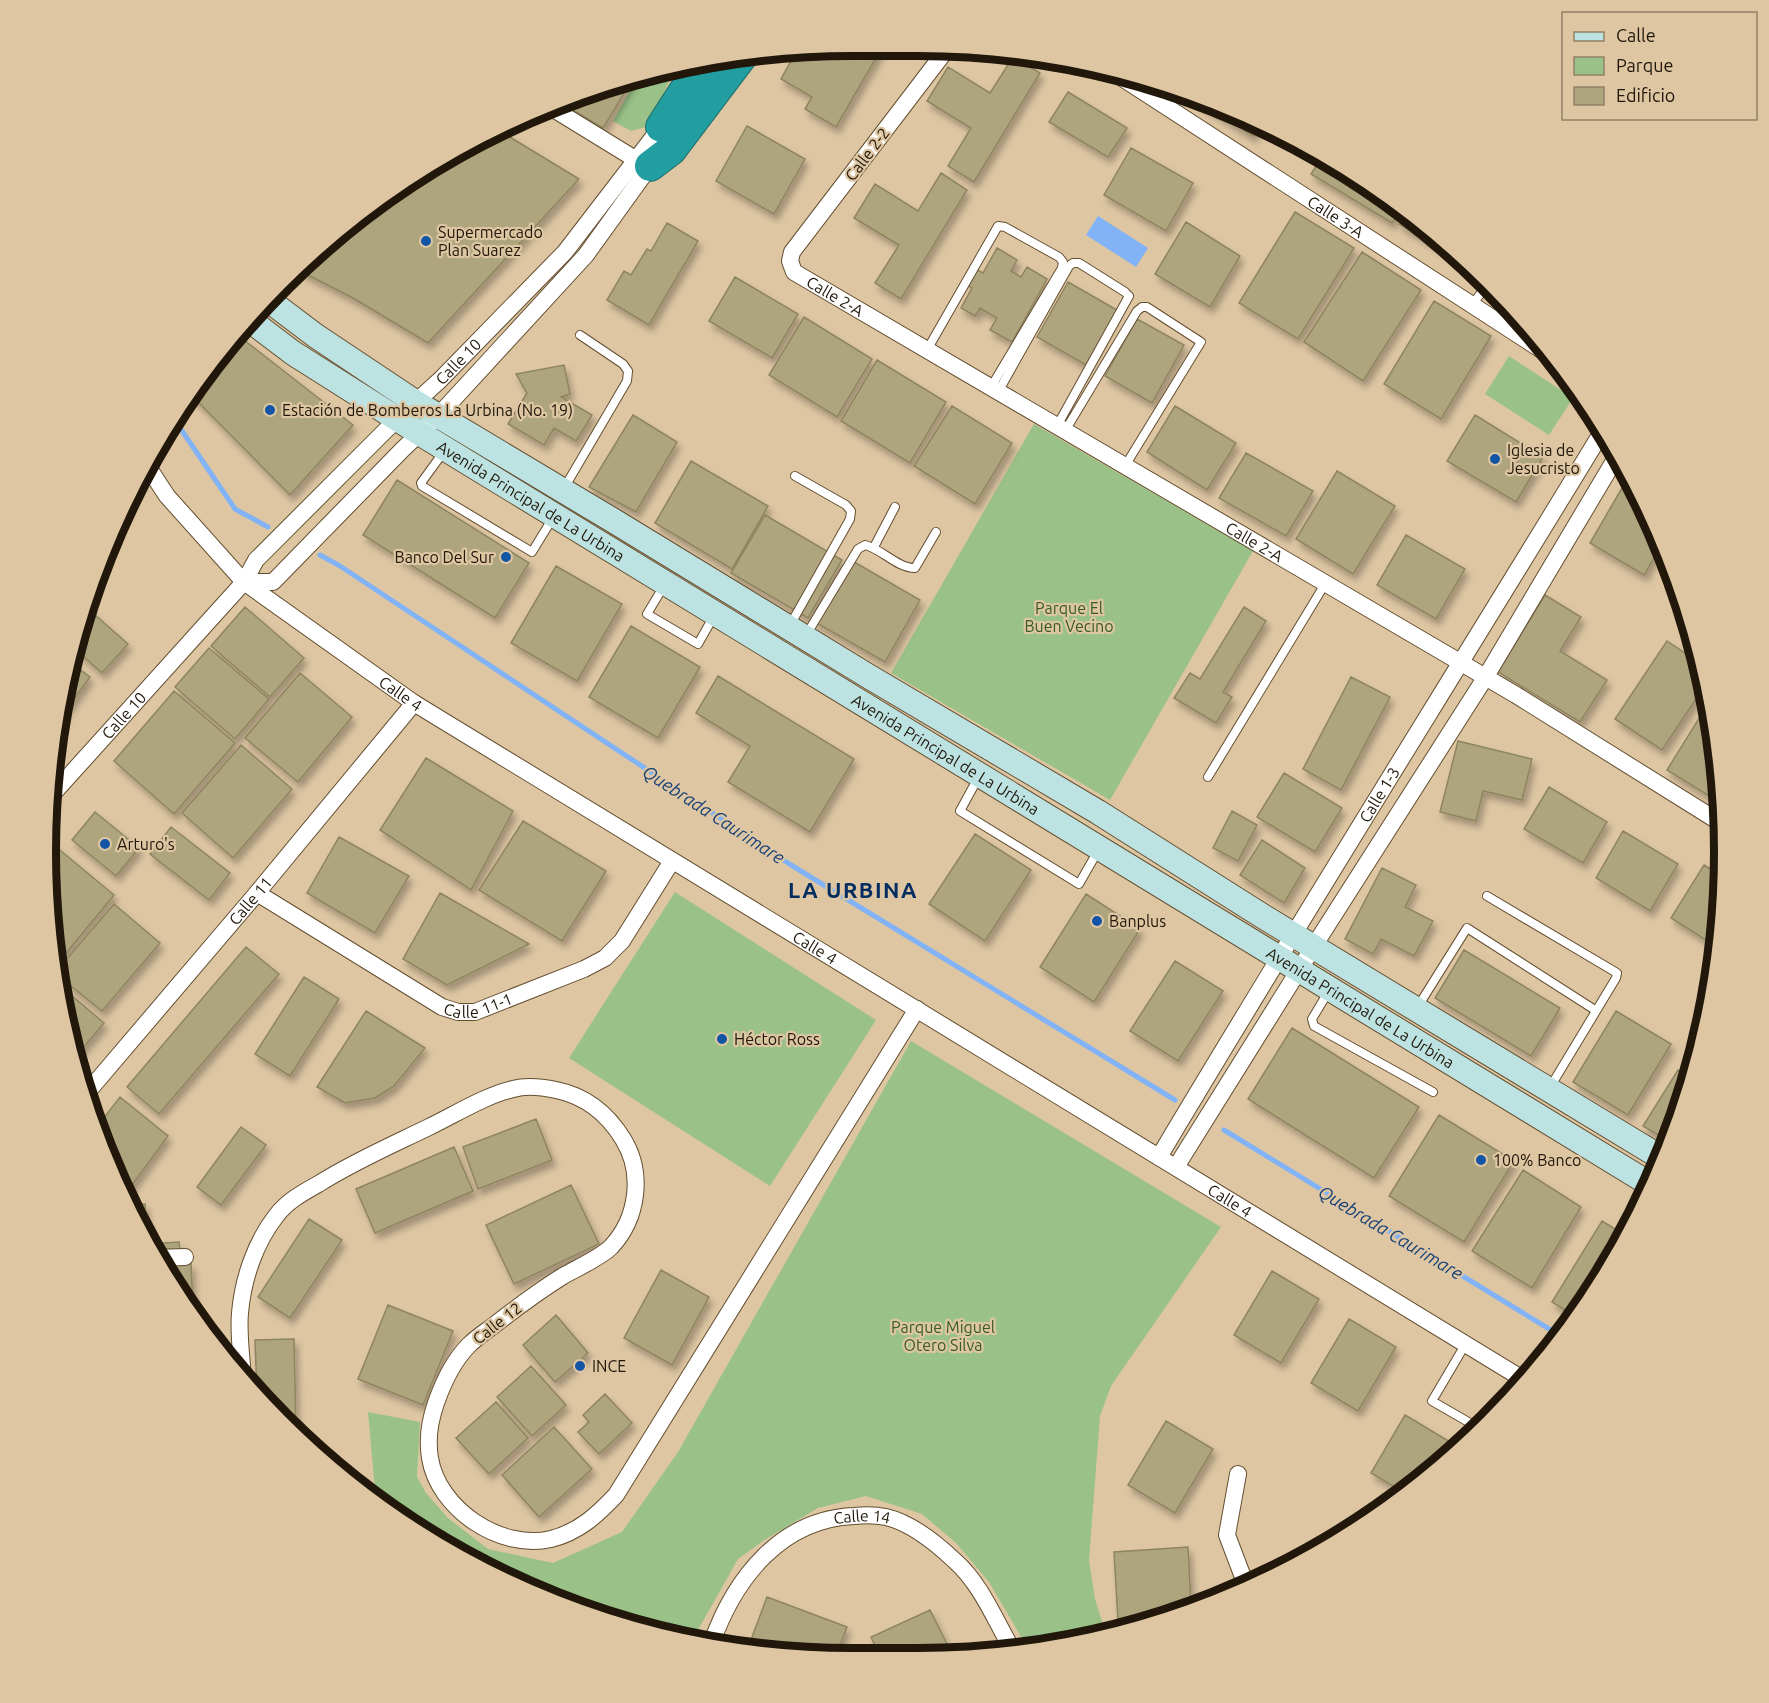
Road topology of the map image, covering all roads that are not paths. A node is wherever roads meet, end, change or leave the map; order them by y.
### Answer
1 (941, 56) edge
2 (736, 64) edge
3 (715, 68) edge
4 (697, 71) edge
5 (679, 75) edge
6 (1135, 86) edge
7 (558, 112) edge
8 (661, 127) junction
9 (642, 163) junction
10 (790, 261) joint
11 (1482, 291) edge
12 (274, 305) edge
13 (1472, 305) junction
14 (255, 324) edge
15 (580, 335) dead end
16 (1527, 341) edge
17 (927, 350) junction
18 (994, 390) junction
19 (415, 402) junction
20 (438, 416) junction
21 (397, 419) junction
22 (1061, 429) junction
23 (421, 434) junction
24 (1598, 439) edge
25 (446, 449) junction
26 (1612, 464) edge
27 (1125, 466) junction
28 (152, 473) edge
29 (795, 477) dead end
30 (563, 490) junction
31 (895, 507) dead end
32 (554, 516) junction
33 (936, 532) dead end
34 (874, 547) junction
35 (244, 582) junction
36 (665, 584) junction
37 (1325, 584) junction
38 (715, 614) junction
39 (797, 632) junction
40 (1462, 664) junction
41 (1485, 678) junction
42 (414, 703) junction
43 (979, 775) junction
44 (1208, 777) dead end
45 (58, 788) edge
46 (1713, 819) edge
47 (1099, 849) junction
48 (672, 861) junction
49 (257, 893) junction
50 (1487, 896) dead end
51 (1303, 940) junction
52 (1278, 957) junction
53 (1299, 970) junction
54 (1330, 989) junction
55 (917, 1009) junction
56 (1416, 1009) junction
57 (1595, 1010) junction
58 (92, 1087) edge
59 (1549, 1089) junction
60 (1433, 1092) dead end
61 (1654, 1153) edge
62 (1160, 1157) junction
63 (1176, 1167) junction
64 (1642, 1180) edge
65 (185, 1257) dead end
66 (167, 1258) edge
67 (1465, 1345) junction
68 (242, 1363) edge
69 (1513, 1379) edge
70 (1470, 1423) edge
71 (1238, 1474) dead end
72 (1243, 1577) edge
73 (715, 1635) edge
74 (1008, 1642) edge

1 - 10 street, Calle 2-2
2 - 9 highway
3 - 9 highway
4 - 8 highway
5 - 8 highway
6 - 13 street, Calle 3-A
7 - 9 street
8 - 9 street, Calle 10
9 - 19 street, Calle 10
9 - 20 street, Calle 10
10 - 17 street, Calle 2-A
11 - 13 lane
12 - 19 main road, Avenida Principal de La Urbina
13 - 16 street, Calle 3-A
14 - 21 main road, Avenida Principal de La Urbina
15 - 30 lane
17 - 18 street, Calle 2-A
17 - 18 lane
18 - 22 street, Calle 2-A
18 - 22 lane
19 - 20 main road, Avenida Principal de La Urbina
19 - 21 street, Calle 10
20 - 23 street, Calle 10
20 - 30 main road, Avenida Principal de La Urbina
21 - 23 main road, Avenida Principal de La Urbina
21 - 35 street, Calle 10
22 - 27 street, Calle 2-A
22 - 27 lane
23 - 25 main road, Avenida Principal de La Urbina
23 - 35 street, Calle 10
24 - 40 street, Calle 1-3
25 - 32 main road, Avenida Principal de La Urbina
25 - 32 lane
26 - 41 street, Calle 1-3
27 - 37 street, Calle 2-A
28 - 35 street, Calle 4
29 - 39 lane
30 - 39 main road, Avenida Principal de La Urbina
31 - 34 lane
32 - 36 main road, Avenida Principal de La Urbina
33 - 34 lane
34 - 39 lane
35 - 42 street, Calle 4
35 - 45 street, Calle 10
36 - 38 main road, Avenida Principal de La Urbina
36 - 38 lane
37 - 40 street, Calle 2-A
37 - 44 lane
38 - 43 main road, Avenida Principal de La Urbina
39 - 51 main road, Avenida Principal de La Urbina
40 - 41 street, Calle 2-A
40 - 51 street, Calle 1-3
41 - 46 street, Calle 2-A
41 - 51 street, Calle 1-3
42 - 48 street, Calle 4
42 - 49 street, Calle 11
43 - 47 main road, Avenida Principal de La Urbina
43 - 47 lane
47 - 52 main road, Avenida Principal de La Urbina
48 - 49 street, Calle 11-1
48 - 55 street, Calle 4
49 - 58 street, Calle 11
50 - 57 lane
51 - 52 street, Calle 1-3
51 - 53 street, Calle 1-3
51 - 56 main road, Avenida Principal de La Urbina
52 - 53 main road, Avenida Principal de La Urbina
52 - 62 street, Calle 1-3
53 - 54 main road, Avenida Principal de La Urbina
53 - 63 street, Calle 1-3
54 - 60 lane
54 - 64 main road, Avenida Principal de La Urbina
55 - 62 street, Calle 4
55 - 68 street, Calle 12
56 - 57 lane
56 - 59 main road, Avenida Principal de La Urbina
57 - 59 lane
59 - 61 main road, Avenida Principal de La Urbina
62 - 63 street, Calle 4
63 - 67 street, Calle 4
65 - 66 street
67 - 69 street, Calle 4
67 - 70 lane
71 - 72 street
73 - 74 street, Calle 14

